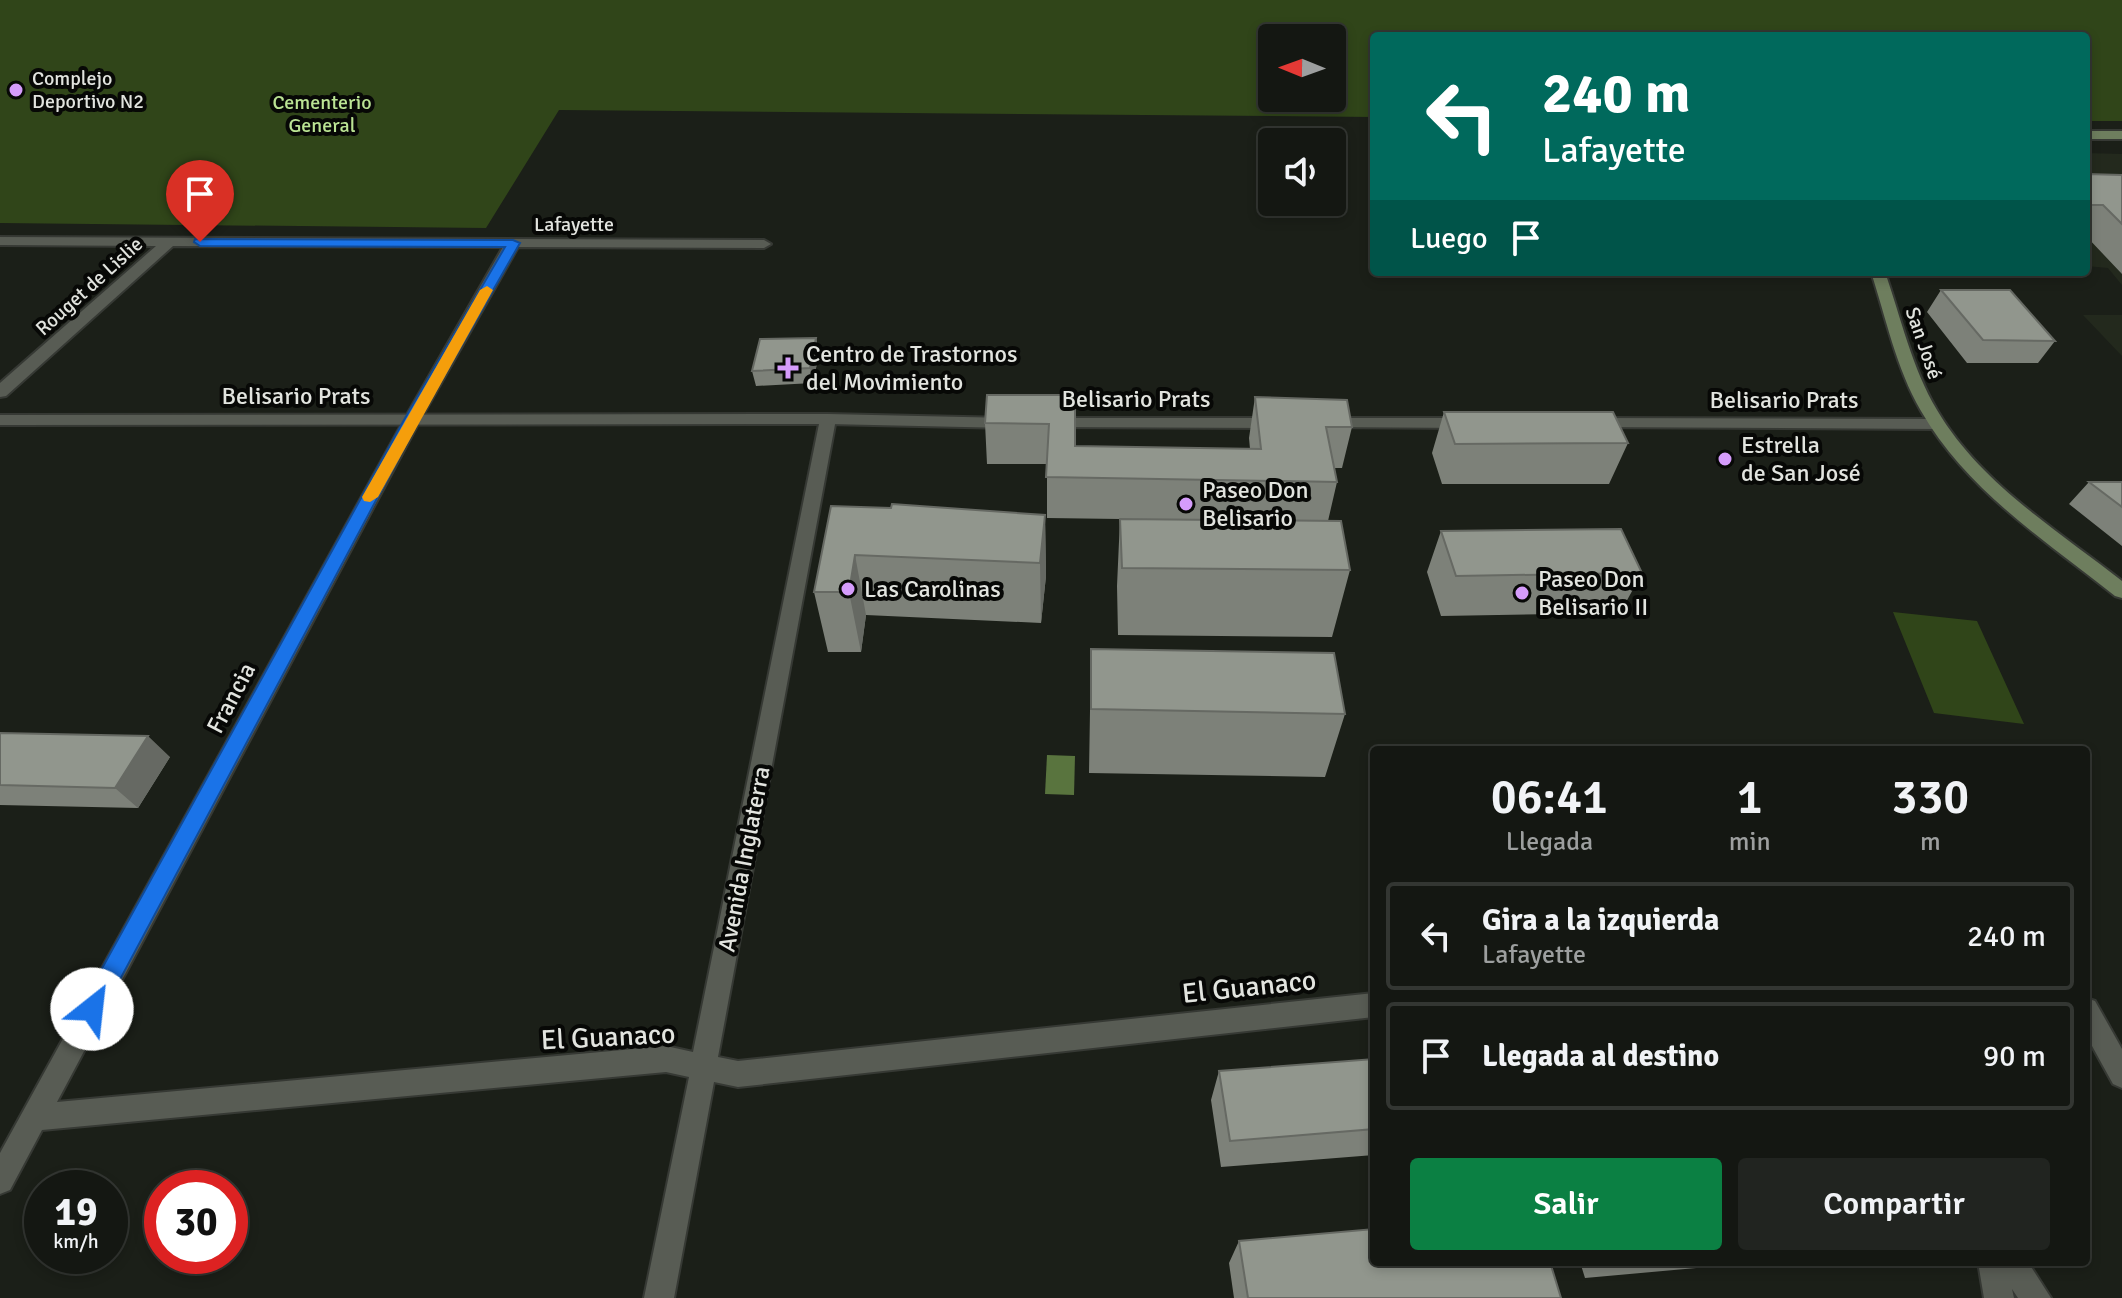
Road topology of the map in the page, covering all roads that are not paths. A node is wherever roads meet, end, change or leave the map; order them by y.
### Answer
1 (2090, 135) edge
2 (2122, 135) edge
3 (0, 241) edge
4 (169, 242) junction
5 (513, 243) junction
6 (764, 244) dead end
7 (1879, 276) edge
8 (0, 392) edge
9 (828, 419) junction
10 (0, 420) edge
11 (412, 420) junction
12 (1493, 423) edge
13 (1572, 423) edge
14 (1937, 424) junction
15 (2122, 591) edge
16 (1370, 1005) edge
17 (2090, 1017) edge
18 (704, 1067) junction
19 (2122, 1075) edge
20 (34, 1117) junction
21 (0, 1180) edge
22 (1993, 1266) edge
23 (2013, 1266) edge
24 (659, 1298) edge
25 (1999, 1298) edge
26 (2036, 1298) edge

1 - 2 main road
3 - 4 street, Lafayette
4 - 5 street, Lafayette
4 - 8 street, Rouget de Lislie
5 - 6 street, Lafayette
5 - 11 street, Francia
7 - 14 main road, San José
9 - 11 street, Belisario Prats
9 - 12 street, Belisario Prats
9 - 18 street, Avenida Inglaterra
10 - 11 street, Belisario Prats
11 - 20 street, Francia
13 - 14 street, Belisario Prats
14 - 15 main road, San José
16 - 18 street, El Guanaco
17 - 19 street
18 - 20 street, El Guanaco
18 - 24 street, Avenida Inglaterra
20 - 21 street, Francia
22 - 25 street
23 - 26 street

